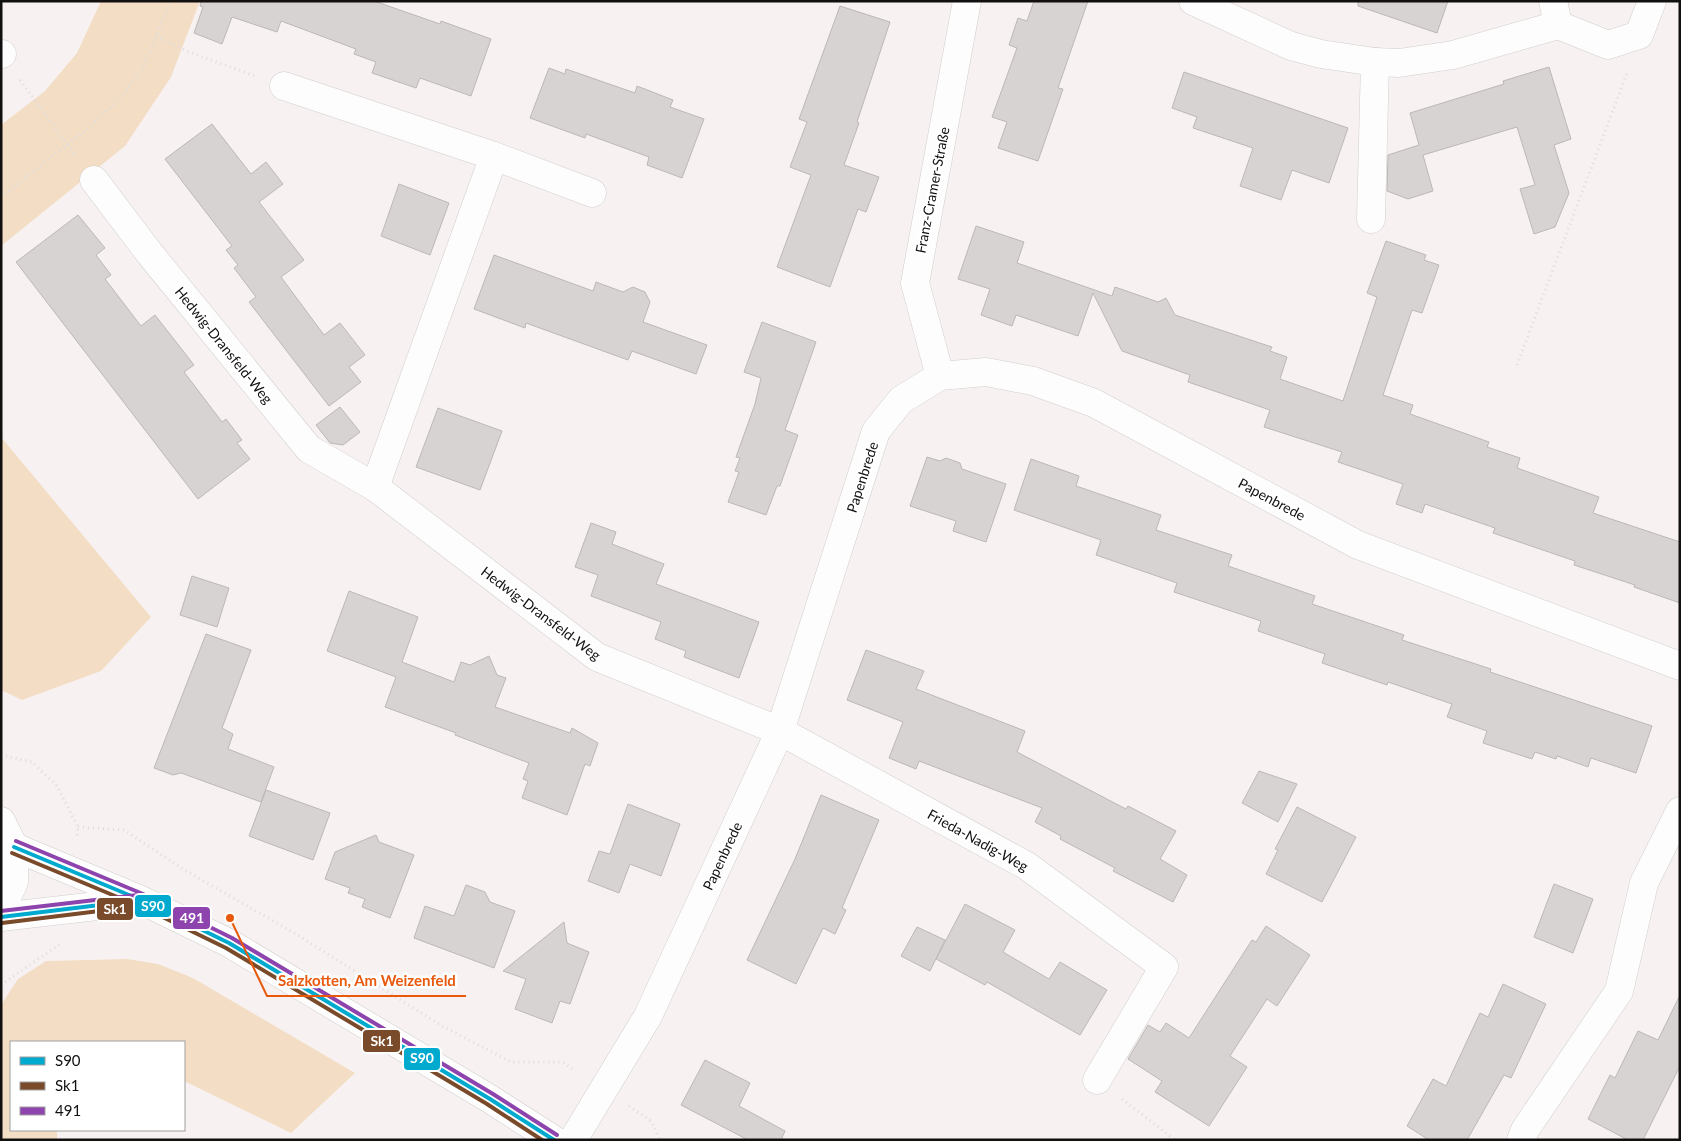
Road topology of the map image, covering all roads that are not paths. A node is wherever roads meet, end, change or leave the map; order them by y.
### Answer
1 (967, 1) edge
2 (1193, 1) edge
3 (1652, 1) edge
4 (1556, 13) edge
5 (1375, 62) junction
6 (284, 86) road end
7 (494, 156) junction
8 (94, 180) road end
9 (592, 193) dead end
10 (1371, 219) dead end
11 (940, 376) junction
12 (375, 487) junction
13 (1680, 666) edge
14 (780, 731) junction
15 (1680, 812) edge
16 (1, 820) edge
17 (14, 847) junction
18 (141, 900) junction
19 (1, 910) edge
20 (1, 917) edge
21 (1097, 1080) road end
22 (554, 1140) edge
23 (573, 1140) edge
24 (1521, 1140) edge

1 - 11 street, Franz-Cramer-Straße
2 - 5 street
3 - 4 street
4 - 5 street
5 - 10 street
6 - 7 street
7 - 9 street
7 - 12 street
8 - 12 street, Hedwig-Dransfeld-Weg
11 - 13 street, Papenbrede
11 - 14 street, Papenbrede
12 - 14 street, Hedwig-Dransfeld-Weg
14 - 21 street, Frieda-Nadig-Weg
14 - 23 street, Papenbrede
15 - 24 street
16 - 17 street
17 - 18 street
17 - 19 street
18 - 20 street
18 - 22 street

